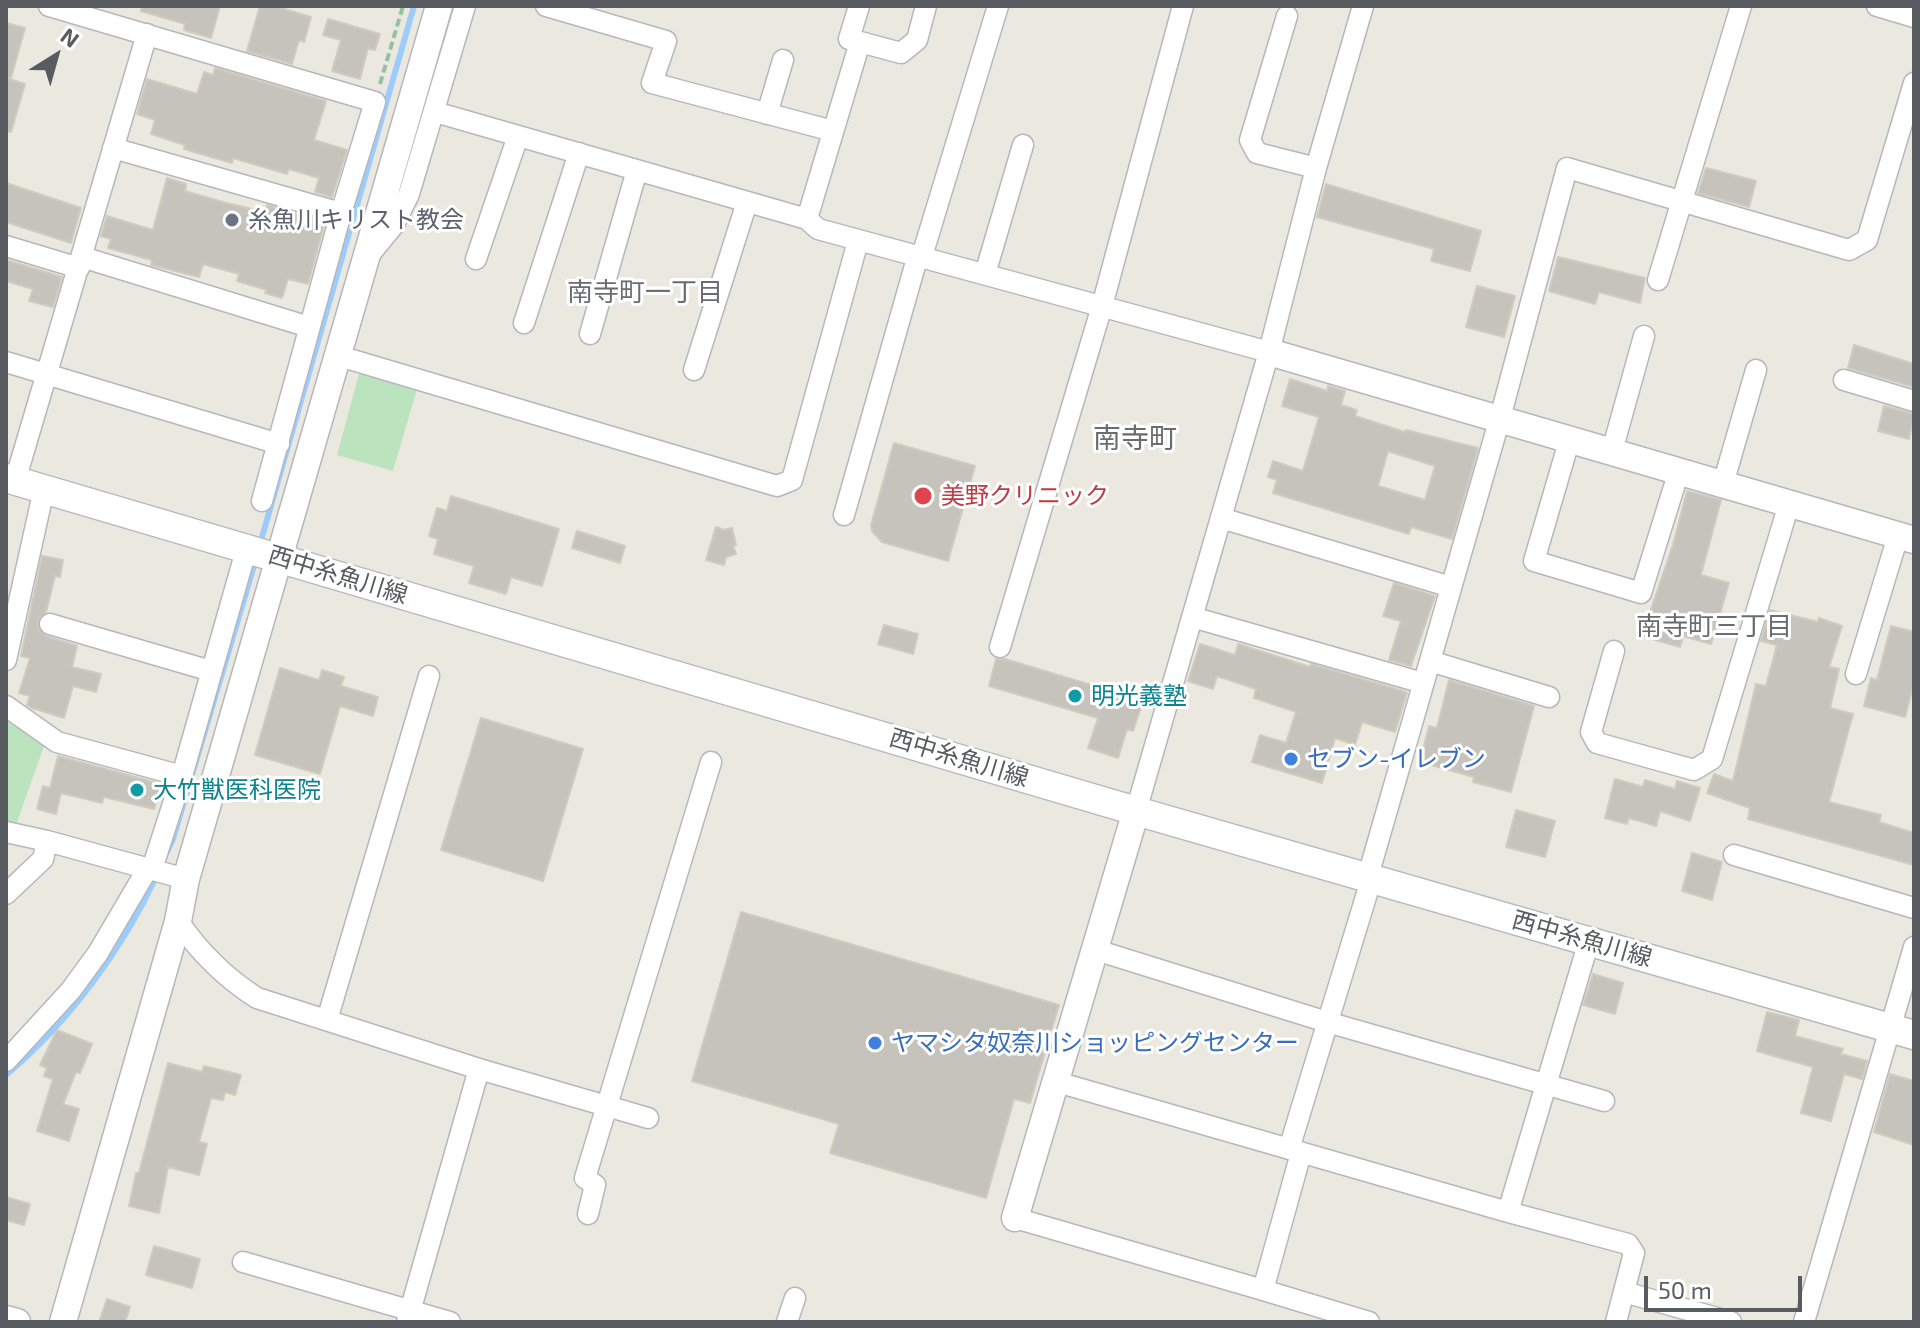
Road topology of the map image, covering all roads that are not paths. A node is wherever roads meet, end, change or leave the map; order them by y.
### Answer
1 (49, 6) edge
2 (439, 6) edge
3 (465, 6) edge
4 (859, 6) edge
5 (926, 6) edge
6 (998, 6) edge
7 (1183, 6) edge
8 (1363, 6) edge
9 (1741, 6) edge
10 (1877, 6) edge
11 (552, 7) edge
12 (1287, 16) dead end
13 (1914, 17) edge
14 (147, 34) junction
15 (860, 42) junction
16 (783, 60) dead end
17 (1914, 83) edge
18 (435, 112) junction
19 (767, 114) junction
20 (833, 131) junction
21 (518, 136) junction
22 (1023, 145) dead end
23 (113, 148) junction
24 (579, 153) junction
25 (1316, 168) junction
26 (637, 170) junction
27 (1681, 201) junction
28 (747, 202) junction
29 (341, 213) junction
30 (807, 219) junction
31 (858, 241) junction
32 (6, 246) edge
33 (369, 255) junction
34 (920, 256) junction
35 (476, 259) dead end
36 (80, 262) junction
37 (985, 274) junction
38 (1658, 280) dead end
39 (1102, 306) junction
40 (524, 323) dead end
41 (309, 327) junction
42 (590, 334) dead end
43 (1644, 336) dead end
44 (1269, 352) junction
45 (339, 356) junction
46 (6, 362) edge
47 (694, 370) dead end
48 (1756, 370) dead end
49 (48, 374) junction
50 (1844, 380) dead end
51 (1914, 401) edge
52 (1500, 418) junction
53 (1570, 438) junction
54 (279, 444) junction
55 (1612, 451) junction
56 (1679, 471) junction
57 (11, 479) edge
58 (1723, 484) junction
59 (44, 489) junction
60 (262, 501) dead end
61 (1789, 504) junction
62 (844, 515) dead end
63 (1221, 518) junction
64 (1906, 538) edge
65 (247, 547) junction
66 (279, 559) junction
67 (1451, 587) junction
68 (1192, 617) junction
69 (50, 624) dead end
70 (1000, 647) dead end
71 (1614, 651) dead end
72 (6, 660) edge
73 (1430, 661) junction
74 (211, 671) junction
75 (1856, 674) dead end
76 (429, 676) dead end
77 (1423, 683) junction
78 (1549, 697) dead end
79 (6, 706) edge
80 (711, 762) dead end
81 (182, 776) junction
82 (1136, 811) junction
83 (6, 832) edge
84 (47, 841) junction
85 (1734, 855) dead end
86 (150, 868) junction
87 (1370, 877) junction
88 (186, 879) junction
89 (6, 894) edge
90 (1914, 908) edge
91 (178, 921) junction
92 (1589, 941) junction
93 (1914, 947) edge
94 (1096, 950) junction
95 (327, 1020) junction
96 (1327, 1022) junction
97 (1902, 1031) edge
98 (6, 1061) edge
99 (479, 1069) junction
100 (1057, 1082) junction
101 (1546, 1085) junction
102 (1604, 1101) dead end
103 (608, 1106) junction
104 (648, 1118) dead end
105 (1295, 1151) junction
106 (1508, 1212) junction
107 (588, 1214) dead end
108 (1015, 1218) joint
109 (243, 1262) dead end
110 (1263, 1290) junction
111 (1624, 1292) junction
112 (795, 1298) dead end
113 (409, 1316) edge
114 (6, 1319) edge
115 (17, 1322) edge
116 (63, 1322) edge
117 (450, 1322) edge
118 (787, 1322) edge
119 (1369, 1322) edge
120 (1616, 1322) edge
121 (1731, 1322) edge
122 (1804, 1322) edge

1 - 14 street
2 - 33 street
3 - 18 street
4 - 15 street
5 - 15 street
6 - 34 street
7 - 39 street
8 - 25 street
9 - 27 street
10 - 13 street
11 - 19 street
12 - 25 street
14 - 23 street
14 - 29 street
15 - 20 street
16 - 19 street
17 - 27 street
18 - 21 street
18 - 33 street
19 - 20 street
20 - 30 street
21 - 24 street
21 - 35 street
22 - 37 street
23 - 29 street
23 - 36 street
24 - 26 street
24 - 40 street
25 - 44 street
26 - 28 street
26 - 42 street
27 - 38 street
27 - 52 street
28 - 30 street
28 - 47 street
29 - 41 street
30 - 31 street
31 - 34 street
31 - 45 street
32 - 36 street
33 - 45 street
34 - 37 street
34 - 62 street
36 - 41 street
36 - 49 street
37 - 39 street
39 - 44 street
39 - 70 street
41 - 54 street
43 - 55 street
44 - 52 street
44 - 63 street
45 - 66 street
46 - 49 street
48 - 58 street
49 - 54 street
49 - 57 street
50 - 51 street
52 - 53 street
52 - 67 street
53 - 55 street
53 - 56 street
54 - 60 street
55 - 56 street
56 - 58 street
57 - 59 main road, 西中糸魚川線
58 - 61 street
59 - 65 main road, 西中糸魚川線
59 - 72 street
61 - 64 street
61 - 71 street
63 - 67 street
63 - 68 street
64 - 75 street
65 - 66 main road, 西中糸魚川線
65 - 74 street
66 - 82 main road, 西中糸魚川線
66 - 88 street
67 - 73 street
68 - 77 street
68 - 82 street
69 - 74 street
73 - 77 street
73 - 78 street
74 - 81 street
76 - 95 street
77 - 87 street
79 - 81 street
80 - 103 street
81 - 86 street
82 - 87 main road, 西中糸魚川線
82 - 94 street
83 - 84 street
84 - 86 street
84 - 89 street
85 - 90 street
86 - 88 street
86 - 98 street
87 - 92 main road, 西中糸魚川線
87 - 96 street
88 - 91 street
91 - 95 street
91 - 116 street
92 - 97 main road, 西中糸魚川線
92 - 101 street
93 - 97 street
94 - 96 street
94 - 100 street
95 - 99 street
96 - 101 street
96 - 105 street
97 - 122 street
99 - 103 street
99 - 113 street
100 - 105 street
100 - 108 street
101 - 102 street
101 - 106 street
103 - 104 street
103 - 107 street
105 - 106 street
105 - 110 street
106 - 111 street
108 - 110 street
109 - 113 street
110 - 119 street
111 - 120 street
111 - 121 street
112 - 118 street
113 - 117 street
114 - 115 street

